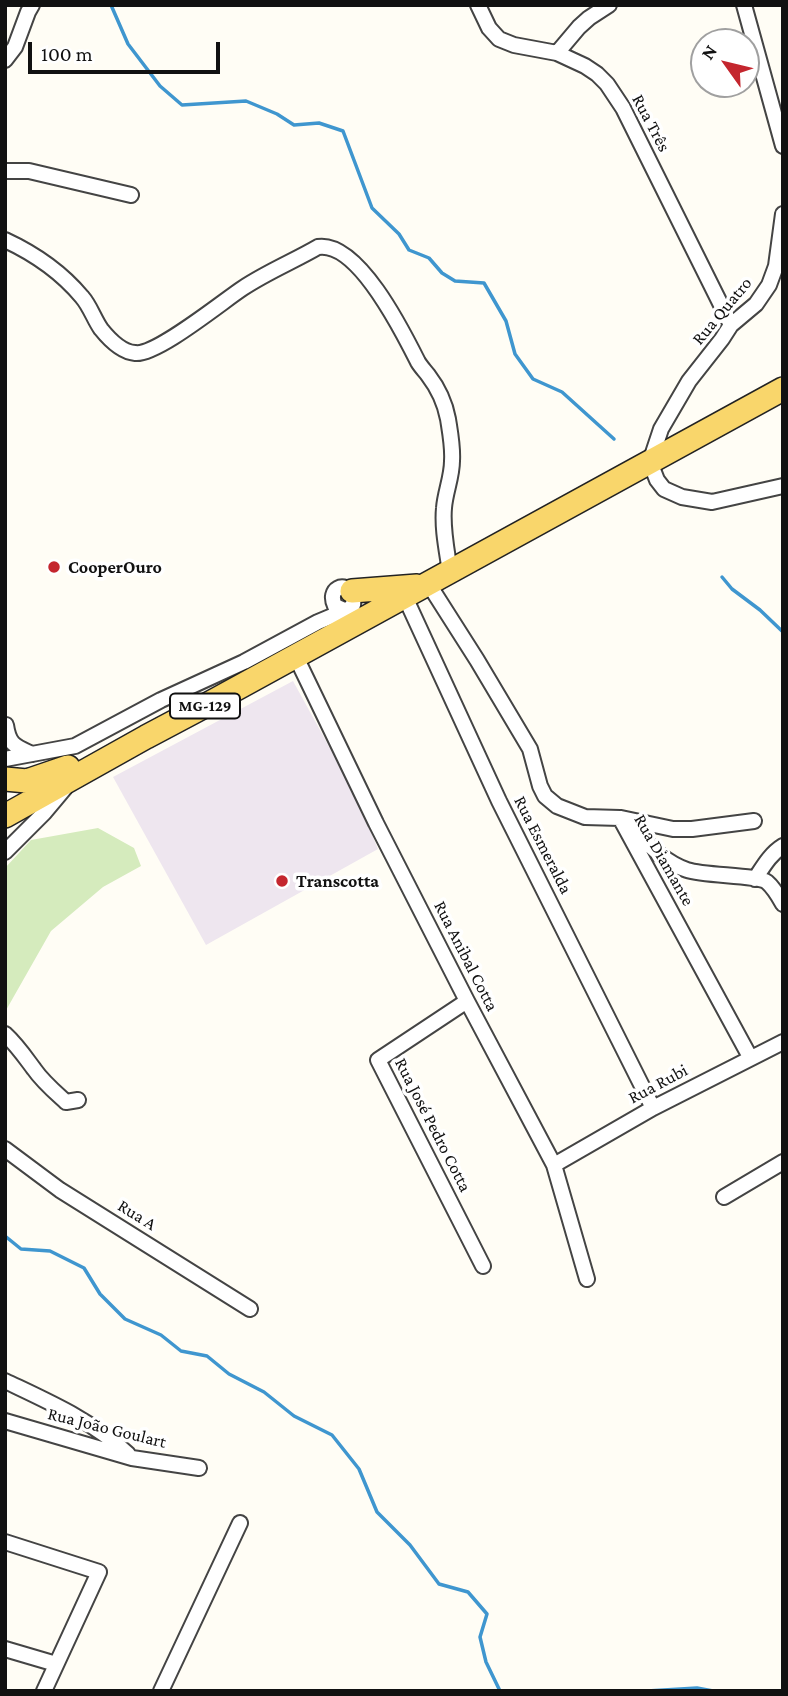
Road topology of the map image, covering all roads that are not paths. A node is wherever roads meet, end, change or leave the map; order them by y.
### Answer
1 (32, 5) edge
2 (478, 5) edge
3 (609, 5) edge
4 (744, 5) edge
5 (557, 53) junction
6 (5, 61) edge
7 (783, 146) edge
8 (5, 171) edge
9 (131, 195) dead end
10 (783, 214) edge
11 (5, 240) edge
12 (730, 325) junction
13 (783, 390) edge
14 (650, 462) junction
15 (783, 486) edge
16 (450, 572) junction
17 (419, 589) junction
18 (343, 601) joint
19 (296, 657) junction
20 (6, 724) edge
21 (146, 737) junction
22 (32, 754) junction
23 (6, 773) edge
24 (75, 776) junction
25 (43, 777) junction
26 (5, 809) edge
27 (5, 816) edge
28 (621, 818) junction
29 (754, 821) dead end
30 (783, 846) edge
31 (5, 852) edge
32 (755, 879) junction
33 (783, 904) edge
34 (467, 1001) junction
35 (5, 1034) edge
36 (783, 1042) edge
37 (750, 1057) junction
38 (78, 1100) dead end
39 (653, 1108) junction
40 (5, 1149) edge
41 (783, 1162) edge
42 (554, 1165) junction
43 (724, 1196) dead end
44 (483, 1266) dead end
45 (587, 1279) dead end
46 (250, 1309) dead end
47 (5, 1381) edge
48 (5, 1421) edge
49 (132, 1458) junction
50 (199, 1468) dead end
51 (240, 1523) dead end
52 (5, 1542) edge
53 (5, 1649) edge
54 (56, 1664) junction
55 (44, 1691) edge
56 (161, 1691) edge

1 - 6 street
2 - 5 street, Rua Três
3 - 5 street
4 - 7 street
5 - 12 street, Rua Três
8 - 9 street
10 - 12 street, Rua Quatro
11 - 16 street
12 - 14 street, Rua Quatro
13 - 14 main road, MG-129
14 - 15 street
14 - 16 main road, MG-129
16 - 17 main road, MG-129
17 - 18 main road
17 - 19 main road, MG-129
17 - 28 street, Rua Diamante
17 - 39 street, Rua Esmeralda
18 - 22 street
19 - 21 main road, MG-129
19 - 34 street, Rua Anibal Cotta
20 - 22 street
21 - 24 main road, MG-129
21 - 25 main road
22 - 23 street
22 - 23 street
23 - 25 main road
24 - 27 main road, MG-129
24 - 31 street
25 - 26 main road
28 - 29 street
28 - 32 street
28 - 37 street, Rua Diamante
30 - 32 street
32 - 33 street
34 - 42 street, Rua Anibal Cotta
34 - 44 street, Rua José Pedro Cotta
35 - 38 street
36 - 37 street, Rua Rubi
37 - 39 street, Rua Rubi
39 - 42 street, Rua Rubi
40 - 46 street, Rua A
41 - 43 street
42 - 45 street, Rua Anibal Cotta
47 - 49 street
48 - 49 street, Rua João Goulart
49 - 50 street, Rua João Goulart
51 - 56 street
52 - 54 street
53 - 54 street
54 - 55 street

